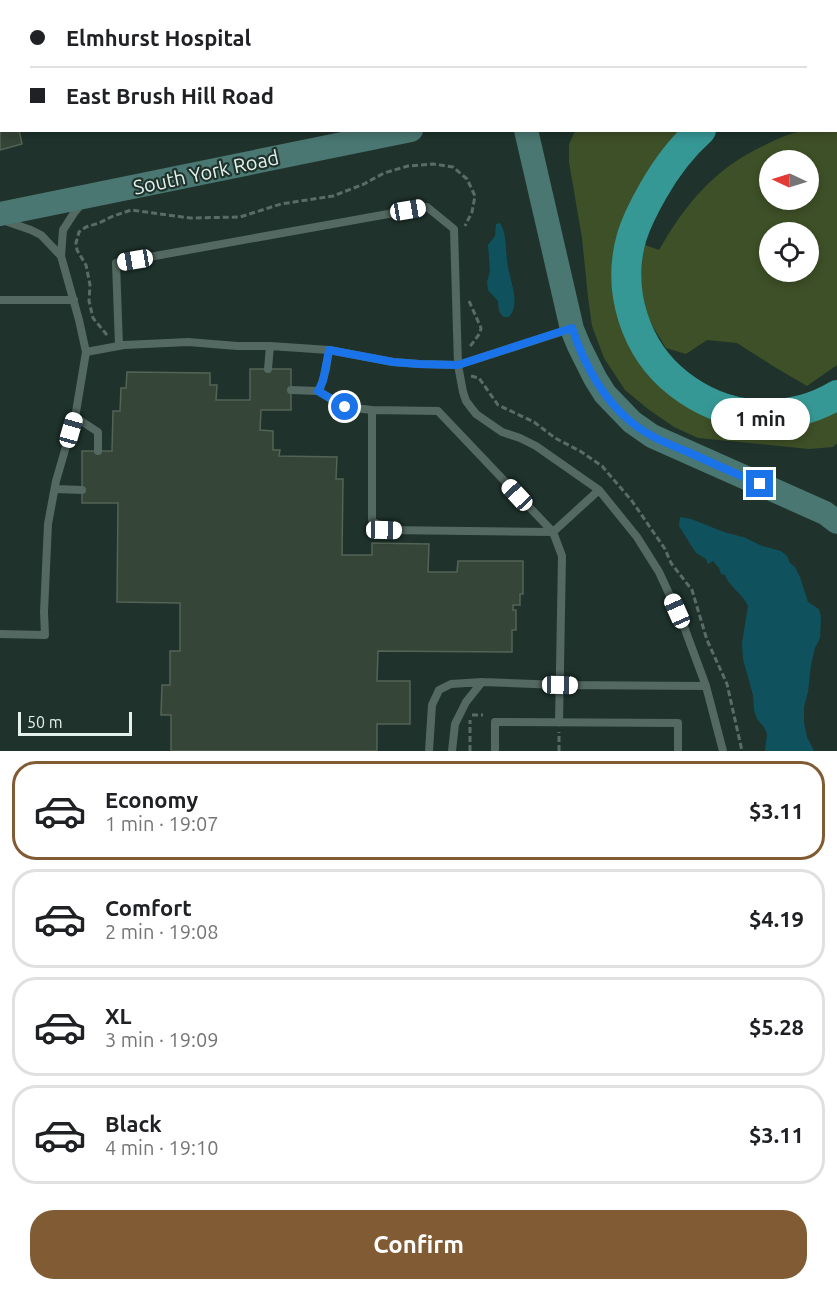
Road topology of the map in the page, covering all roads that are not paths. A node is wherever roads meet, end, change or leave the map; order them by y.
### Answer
1 (401, 132) edge
2 (526, 132) edge
3 (699, 132) edge
4 (90, 196) junction
5 (0, 214) edge
6 (0, 219) edge
7 (61, 256) junction
8 (0, 300) edge
9 (74, 300) junction
10 (572, 328) junction
11 (119, 346) junction
12 (270, 346) junction
13 (329, 350) junction
14 (86, 352) junction
15 (458, 365) junction
16 (268, 369) dead end
17 (291, 390) dead end
18 (318, 391) junction
19 (837, 394) edge
20 (372, 410) junction
21 (75, 417) junction
22 (98, 451) dead end
23 (54, 489) junction
24 (82, 490) dead end
25 (600, 490) junction
26 (837, 522) edge
27 (553, 532) junction
28 (0, 634) edge
29 (482, 682) junction
30 (560, 685) junction
31 (706, 686) junction
32 (559, 723) junction
33 (429, 751) edge
34 (452, 751) edge
35 (495, 751) edge
36 (678, 751) edge
37 (723, 751) edge

1 - 4 street, South York Road
2 - 10 street
3 - 19 highway
4 - 5 street, South York Road
4 - 7 lane
6 - 7 lane
7 - 9 lane
8 - 9 lane
9 - 14 lane
10 - 15 lane
10 - 26 street
11 - 12 lane
11 - 14 lane
11 - 15 lane
12 - 13 lane
12 - 16 lane
13 - 15 lane
13 - 18 lane
14 - 21 lane
15 - 25 lane
17 - 18 lane
18 - 20 lane
20 - 27 lane
20 - 27 lane
21 - 22 lane
21 - 23 lane
23 - 24 lane
23 - 28 lane
25 - 27 lane
25 - 31 lane
27 - 30 lane
29 - 30 lane
29 - 33 lane
29 - 34 lane
30 - 31 lane
30 - 32 lane
31 - 37 lane
32 - 35 lane
32 - 36 lane

